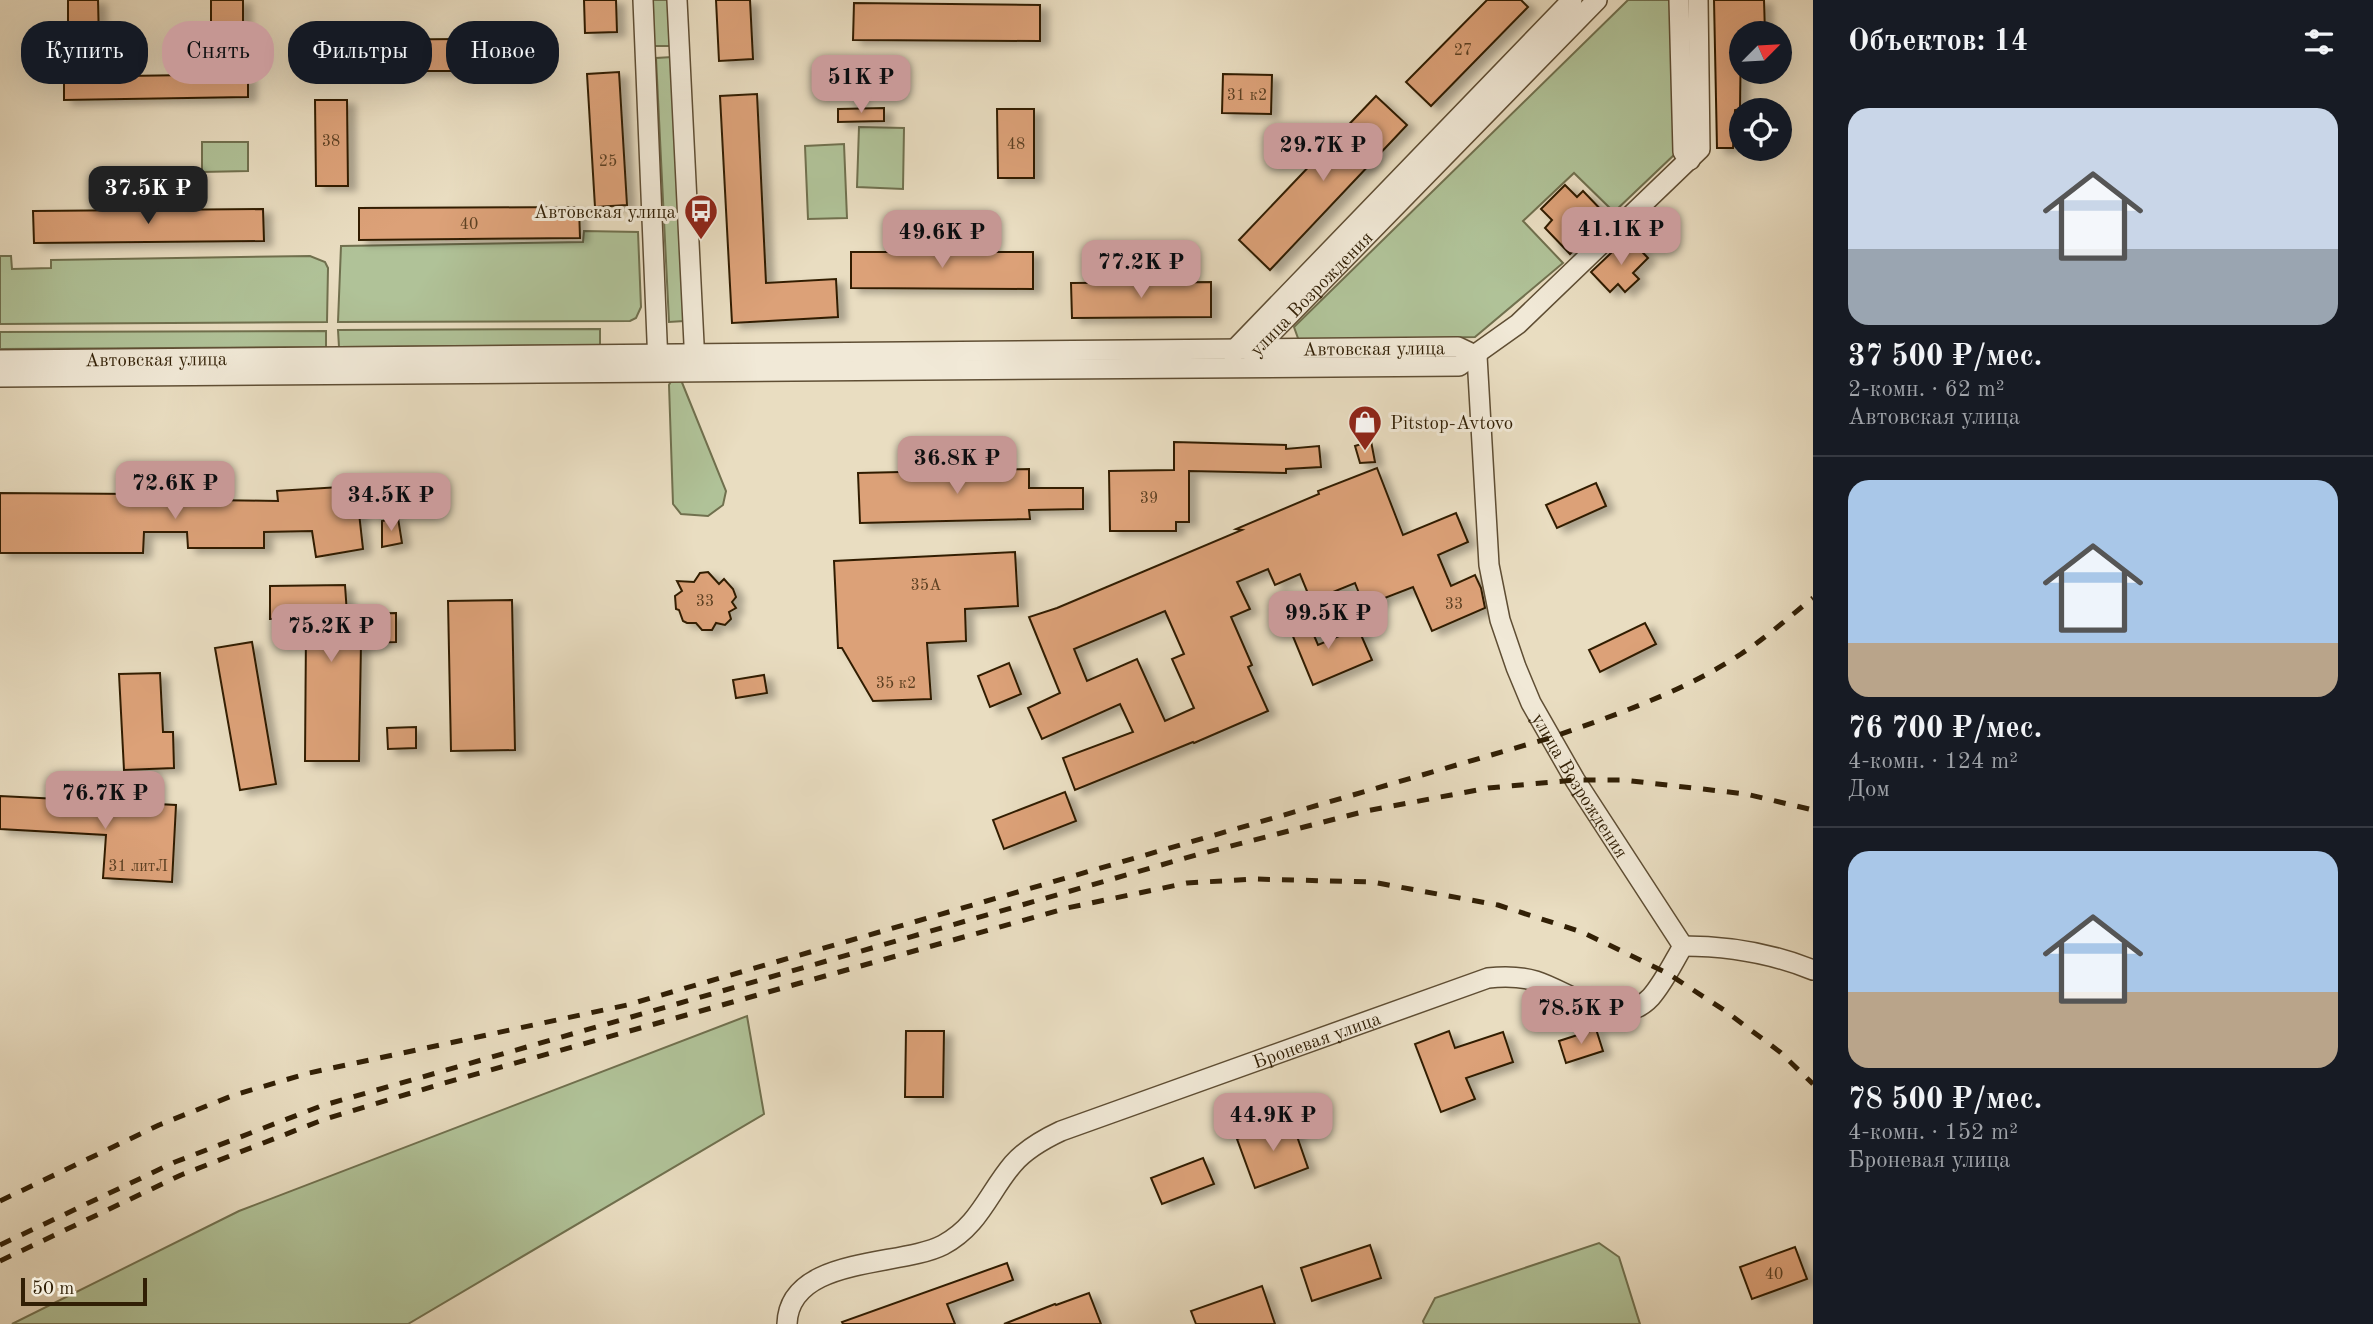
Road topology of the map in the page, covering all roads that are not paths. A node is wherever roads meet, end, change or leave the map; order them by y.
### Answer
1 (642, 0) edge
2 (677, 0) edge
3 (1572, 0) edge
4 (1597, 0) edge
5 (1679, 0) edge
6 (1698, 0) edge
7 (1690, 160) junction
8 (1235, 349) junction
9 (1258, 349) junction
10 (1477, 356) junction
11 (0, 360) edge
12 (658, 363) junction
13 (695, 363) junction
14 (1227, 368) junction
15 (0, 377) edge
16 (1683, 946) junction
17 (1813, 970) edge
18 (787, 1324) edge

1 - 12 street
2 - 13 street
3 - 8 street, улица Возрождения
4 - 9 street, улица Возрождения
5 - 7 street
6 - 7 street
7 - 10 street
8 - 9 street, Автовская улица
8 - 13 street, Автовская улица
8 - 14 street, улица Возрождения
9 - 10 street, Автовская улица
9 - 14 street, улица Возрождения
10 - 14 street, Автовская улица
10 - 16 street, улица Возрождения
11 - 12 street, Автовская улица
12 - 13 street, Автовская улица
12 - 15 street, Автовская улица
13 - 14 street, Автовская улица
16 - 17 street
16 - 18 street, Броневая улица

